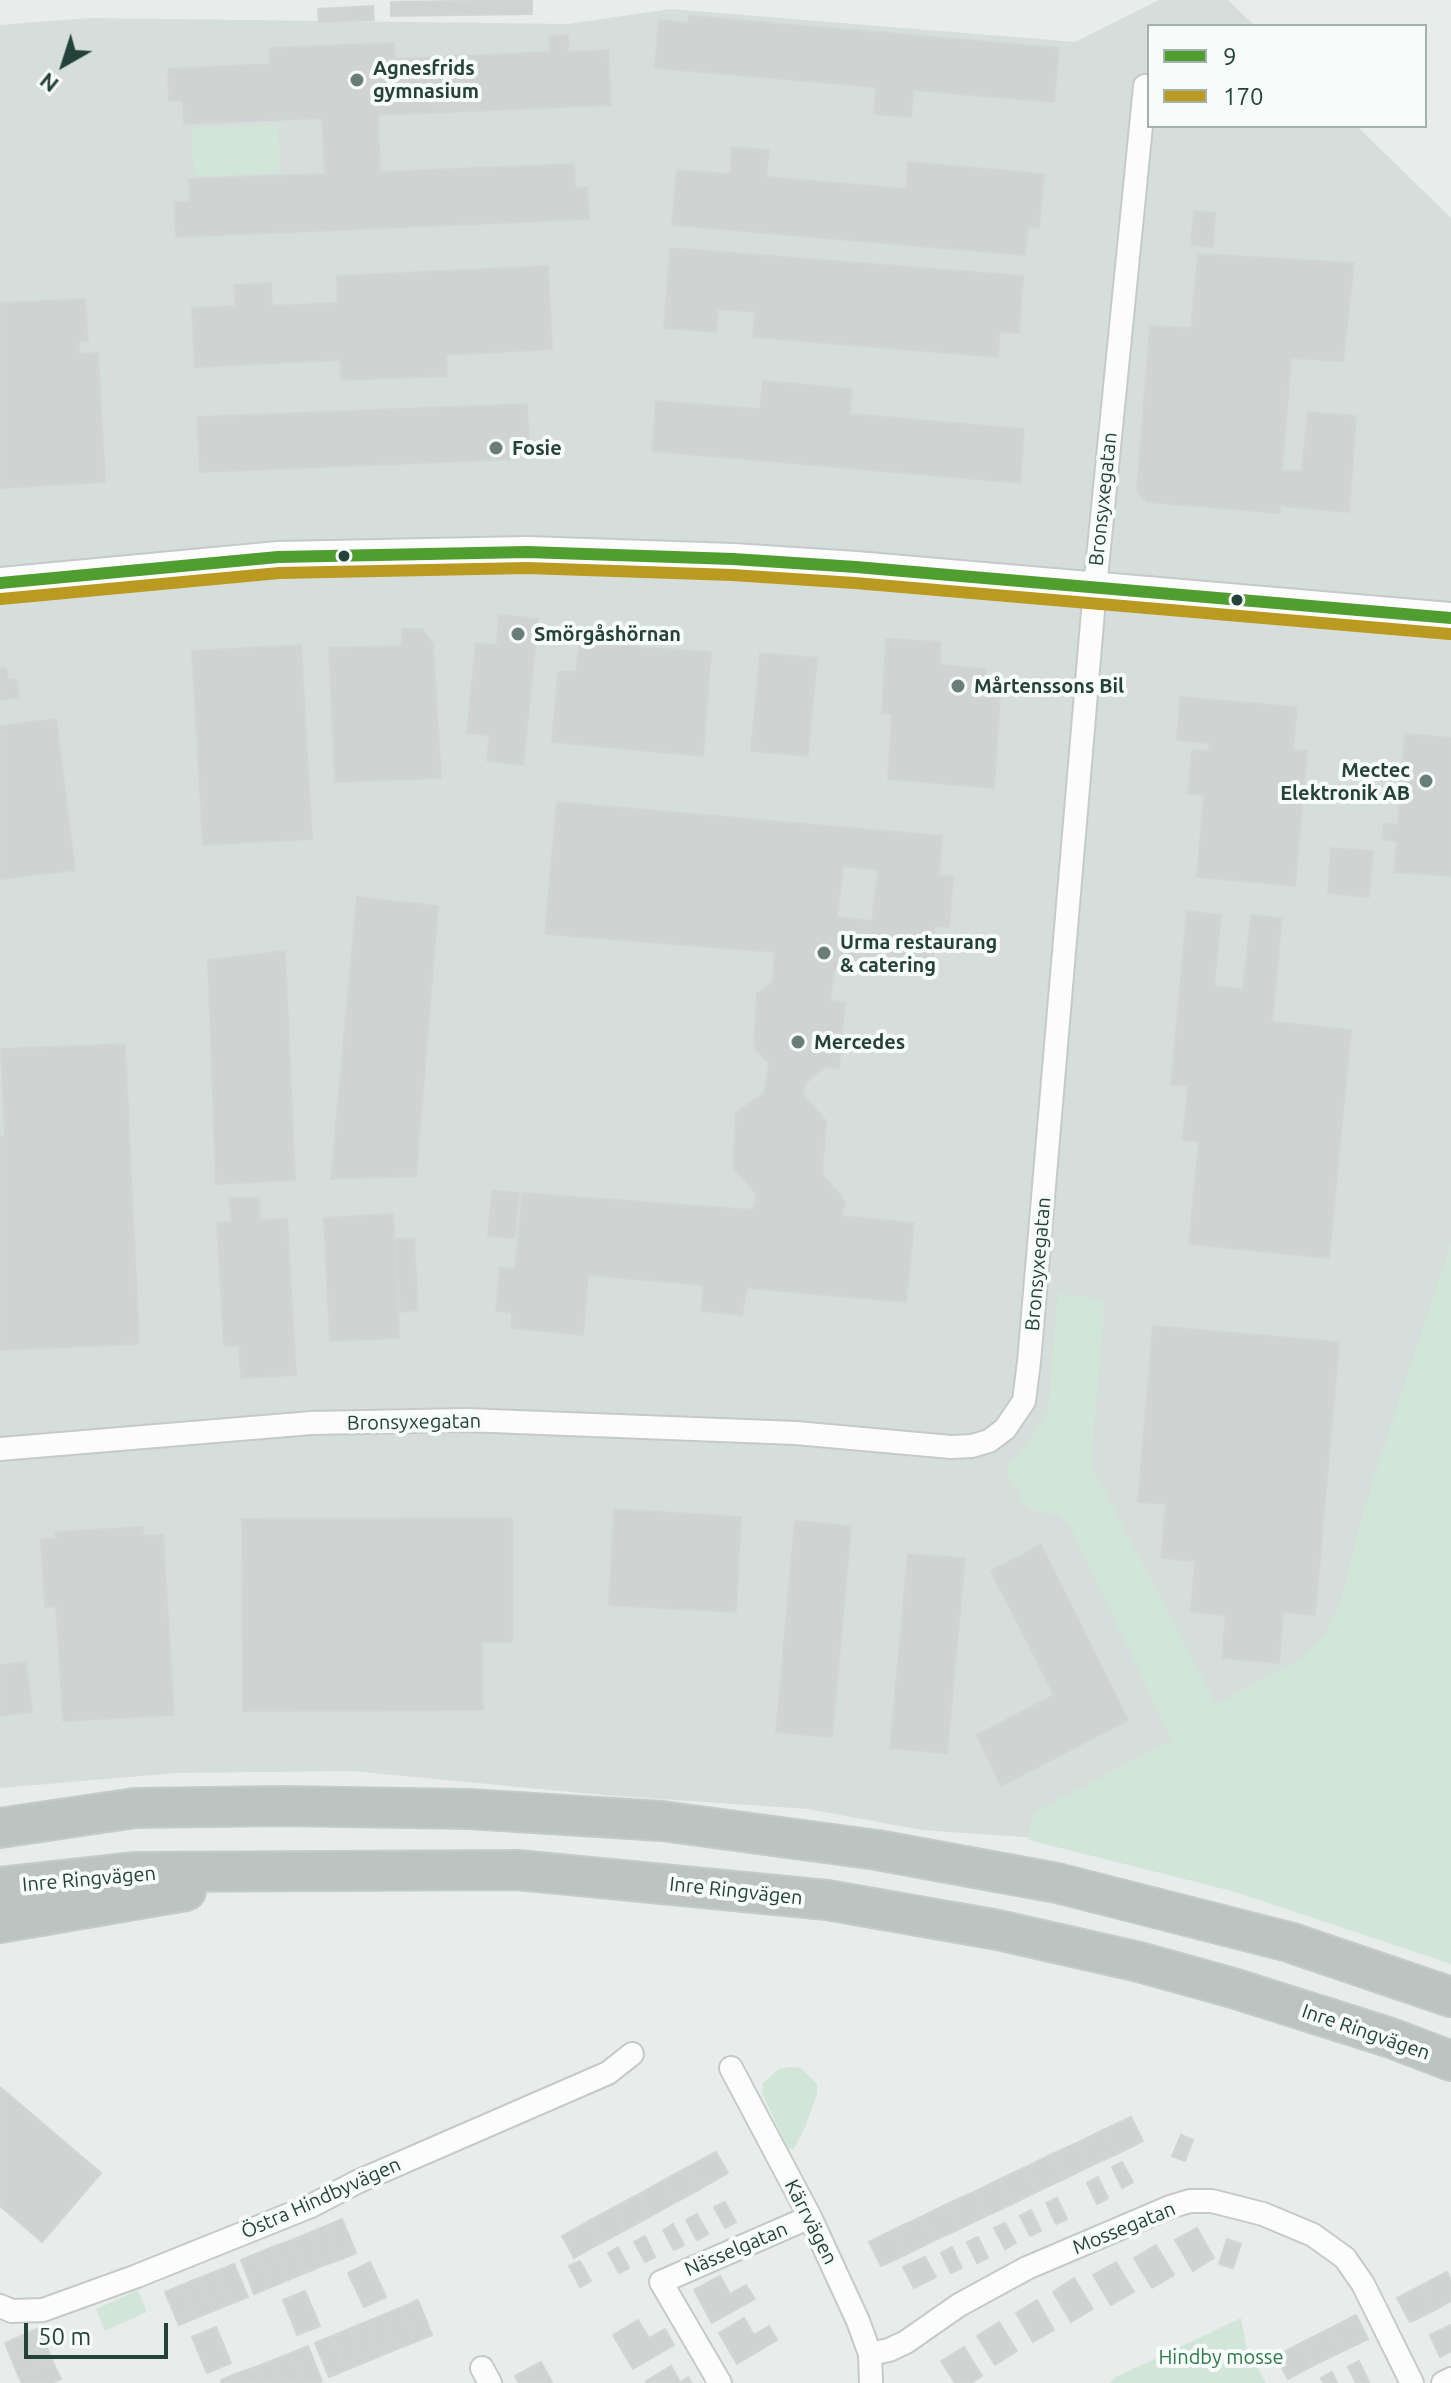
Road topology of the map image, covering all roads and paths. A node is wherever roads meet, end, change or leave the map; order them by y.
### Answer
1 (1145, 86) dead end
2 (0, 583) edge
3 (1095, 588) junction
4 (1451, 618) edge
5 (0, 1449) edge
6 (0, 1806) edge
7 (135, 1808) junction
8 (0, 1828) edge
9 (315, 1871) junction
10 (0, 1887) edge
11 (0, 1923) edge
12 (1451, 1997) edge
13 (632, 2054) dead end
14 (1451, 2061) edge
15 (731, 2068) dead end
16 (810, 2217) junction
17 (0, 2306) edge
18 (870, 2354) junction
19 (1451, 2379) edge
20 (720, 2383) edge
21 (871, 2383) edge
22 (1412, 2383) edge
23 (1443, 2383) edge

1 - 3 street, Bronsyxegatan
2 - 3 main road
3 - 4 main road
3 - 5 street, Bronsyxegatan
6 - 7 highway
7 - 8 highway
7 - 12 highway
9 - 10 highway, Inre Ringvägen
9 - 11 highway
9 - 14 highway, Inre Ringvägen
13 - 17 street, Östra Hindbyvägen
15 - 16 street, Kärrvägen
16 - 18 street, Kärrvägen
16 - 20 street, Nässelgatan
18 - 21 street, Kärrvägen
18 - 22 street, Mossegatan
19 - 23 street

